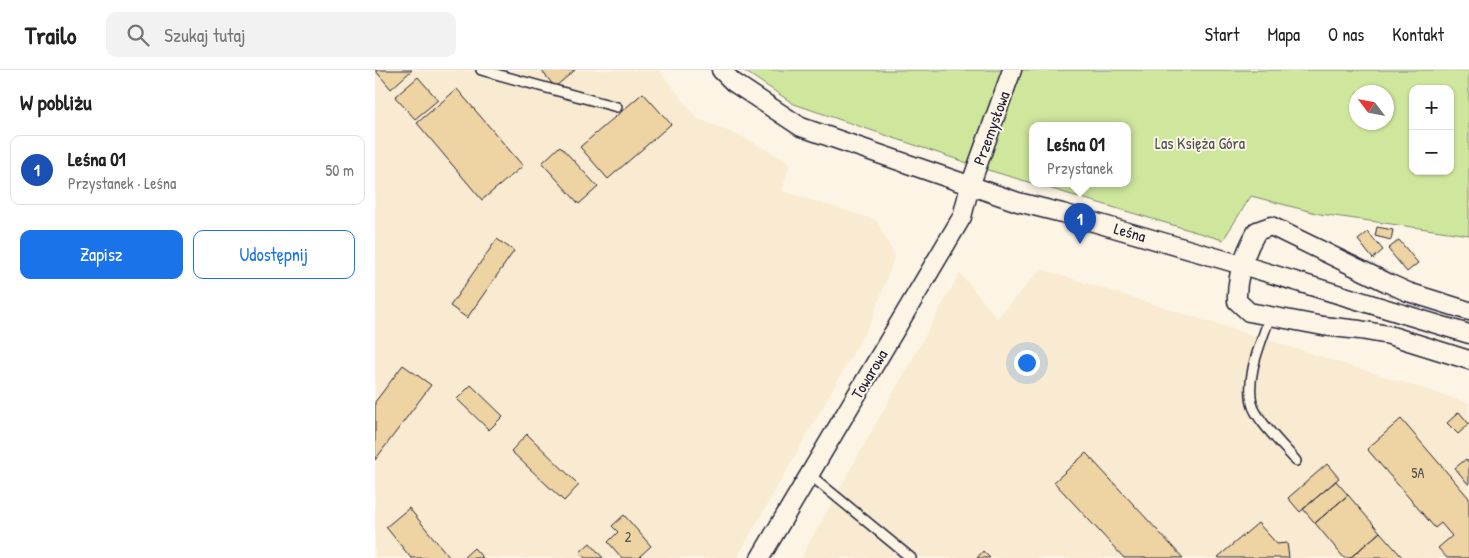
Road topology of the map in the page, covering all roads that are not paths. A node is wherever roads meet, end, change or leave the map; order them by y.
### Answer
1 (481, 70) edge
2 (721, 70) edge
3 (1012, 70) edge
4 (617, 108) dead end
5 (970, 186) junction
6 (1242, 265) junction
7 (1469, 311) edge
8 (1270, 316) junction
9 (1469, 334) edge
10 (1469, 360) edge
11 (1296, 461) dead end
12 (810, 475) junction
13 (760, 558) edge
14 (911, 558) edge

1 - 4 lane
2 - 5 street, Leśna
3 - 5 street, Przemysłowa
5 - 6 street, Leśna
5 - 12 street, Towarowa
6 - 7 street
6 - 8 street
6 - 9 street, Leśna
8 - 10 street
8 - 11 lane
12 - 13 street, Towarowa
12 - 14 lane

